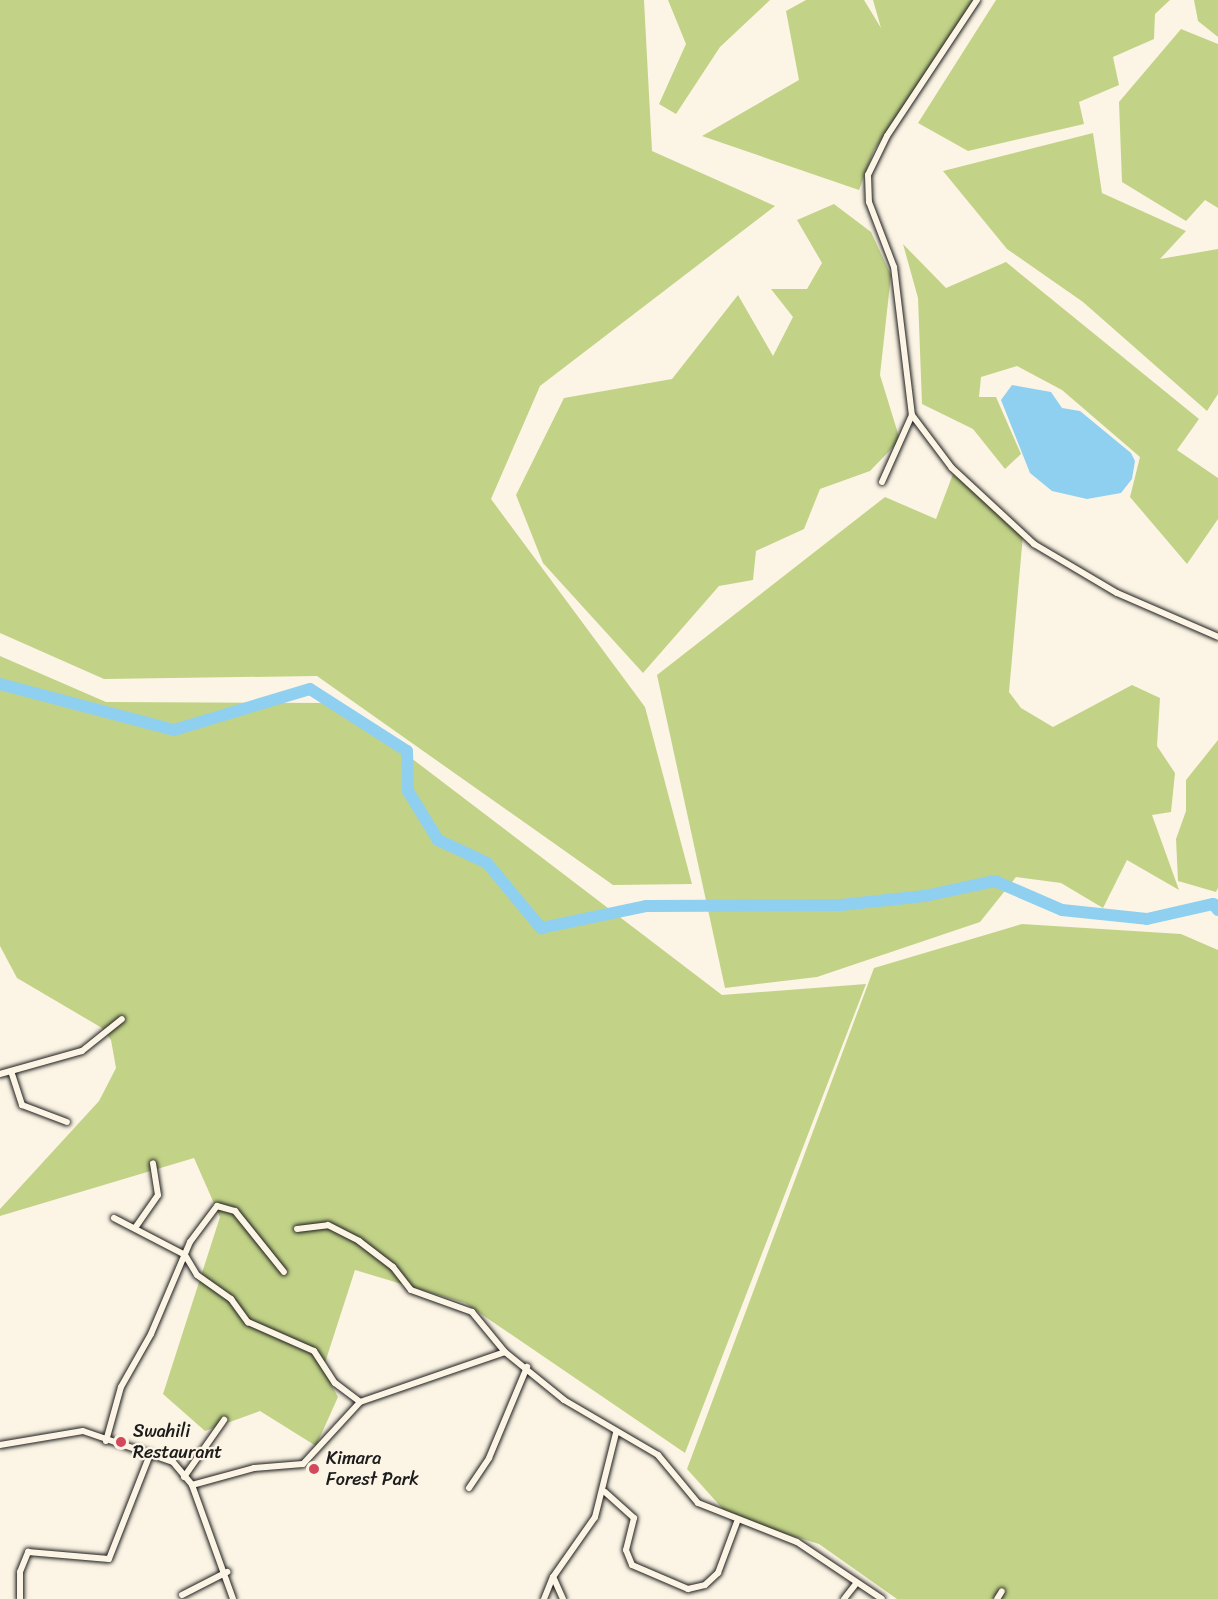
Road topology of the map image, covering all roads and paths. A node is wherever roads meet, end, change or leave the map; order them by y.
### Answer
1 (978, 0) edge
2 (912, 415) junction
3 (882, 482) dead end
4 (1218, 637) edge
5 (122, 1019) dead end
6 (11, 1071) junction
7 (0, 1074) edge
8 (68, 1122) dead end
9 (153, 1163) dead end
10 (114, 1218) dead end
11 (135, 1228) junction
12 (297, 1229) dead end
13 (185, 1255) junction
14 (284, 1272) dead end
15 (505, 1352) junction
16 (527, 1367) junction
17 (360, 1402) junction
18 (224, 1420) dead end
19 (616, 1433) junction
20 (106, 1440) junction
21 (0, 1444) edge
22 (149, 1457) junction
23 (184, 1477) junction
24 (192, 1485) junction
25 (469, 1488) dead end
26 (605, 1492) junction
27 (737, 1522) junction
28 (226, 1572) junction
29 (553, 1576) junction
30 (855, 1585) junction
31 (1002, 1591) dead end
32 (182, 1595) dead end
33 (20, 1599) edge
34 (233, 1599) edge
35 (544, 1599) edge
36 (563, 1599) edge
37 (844, 1599) edge
38 (882, 1599) edge
39 (997, 1599) edge

1 - 2 street
2 - 3 street
2 - 4 street
5 - 6 street
6 - 7 street
6 - 8 street
9 - 11 street
10 - 11 street
11 - 13 street
12 - 15 street
13 - 14 street
13 - 17 street
13 - 20 street
15 - 16 street
15 - 17 street
16 - 19 street
16 - 25 street
17 - 24 street
18 - 23 street
19 - 26 street
19 - 27 street
20 - 21 street
20 - 22 street
22 - 23 street
22 - 33 street
23 - 24 street
24 - 28 street
26 - 27 street
26 - 29 street
27 - 30 street
28 - 32 street
28 - 34 street
29 - 35 street
29 - 36 street
30 - 37 street
30 - 38 street
31 - 39 street

